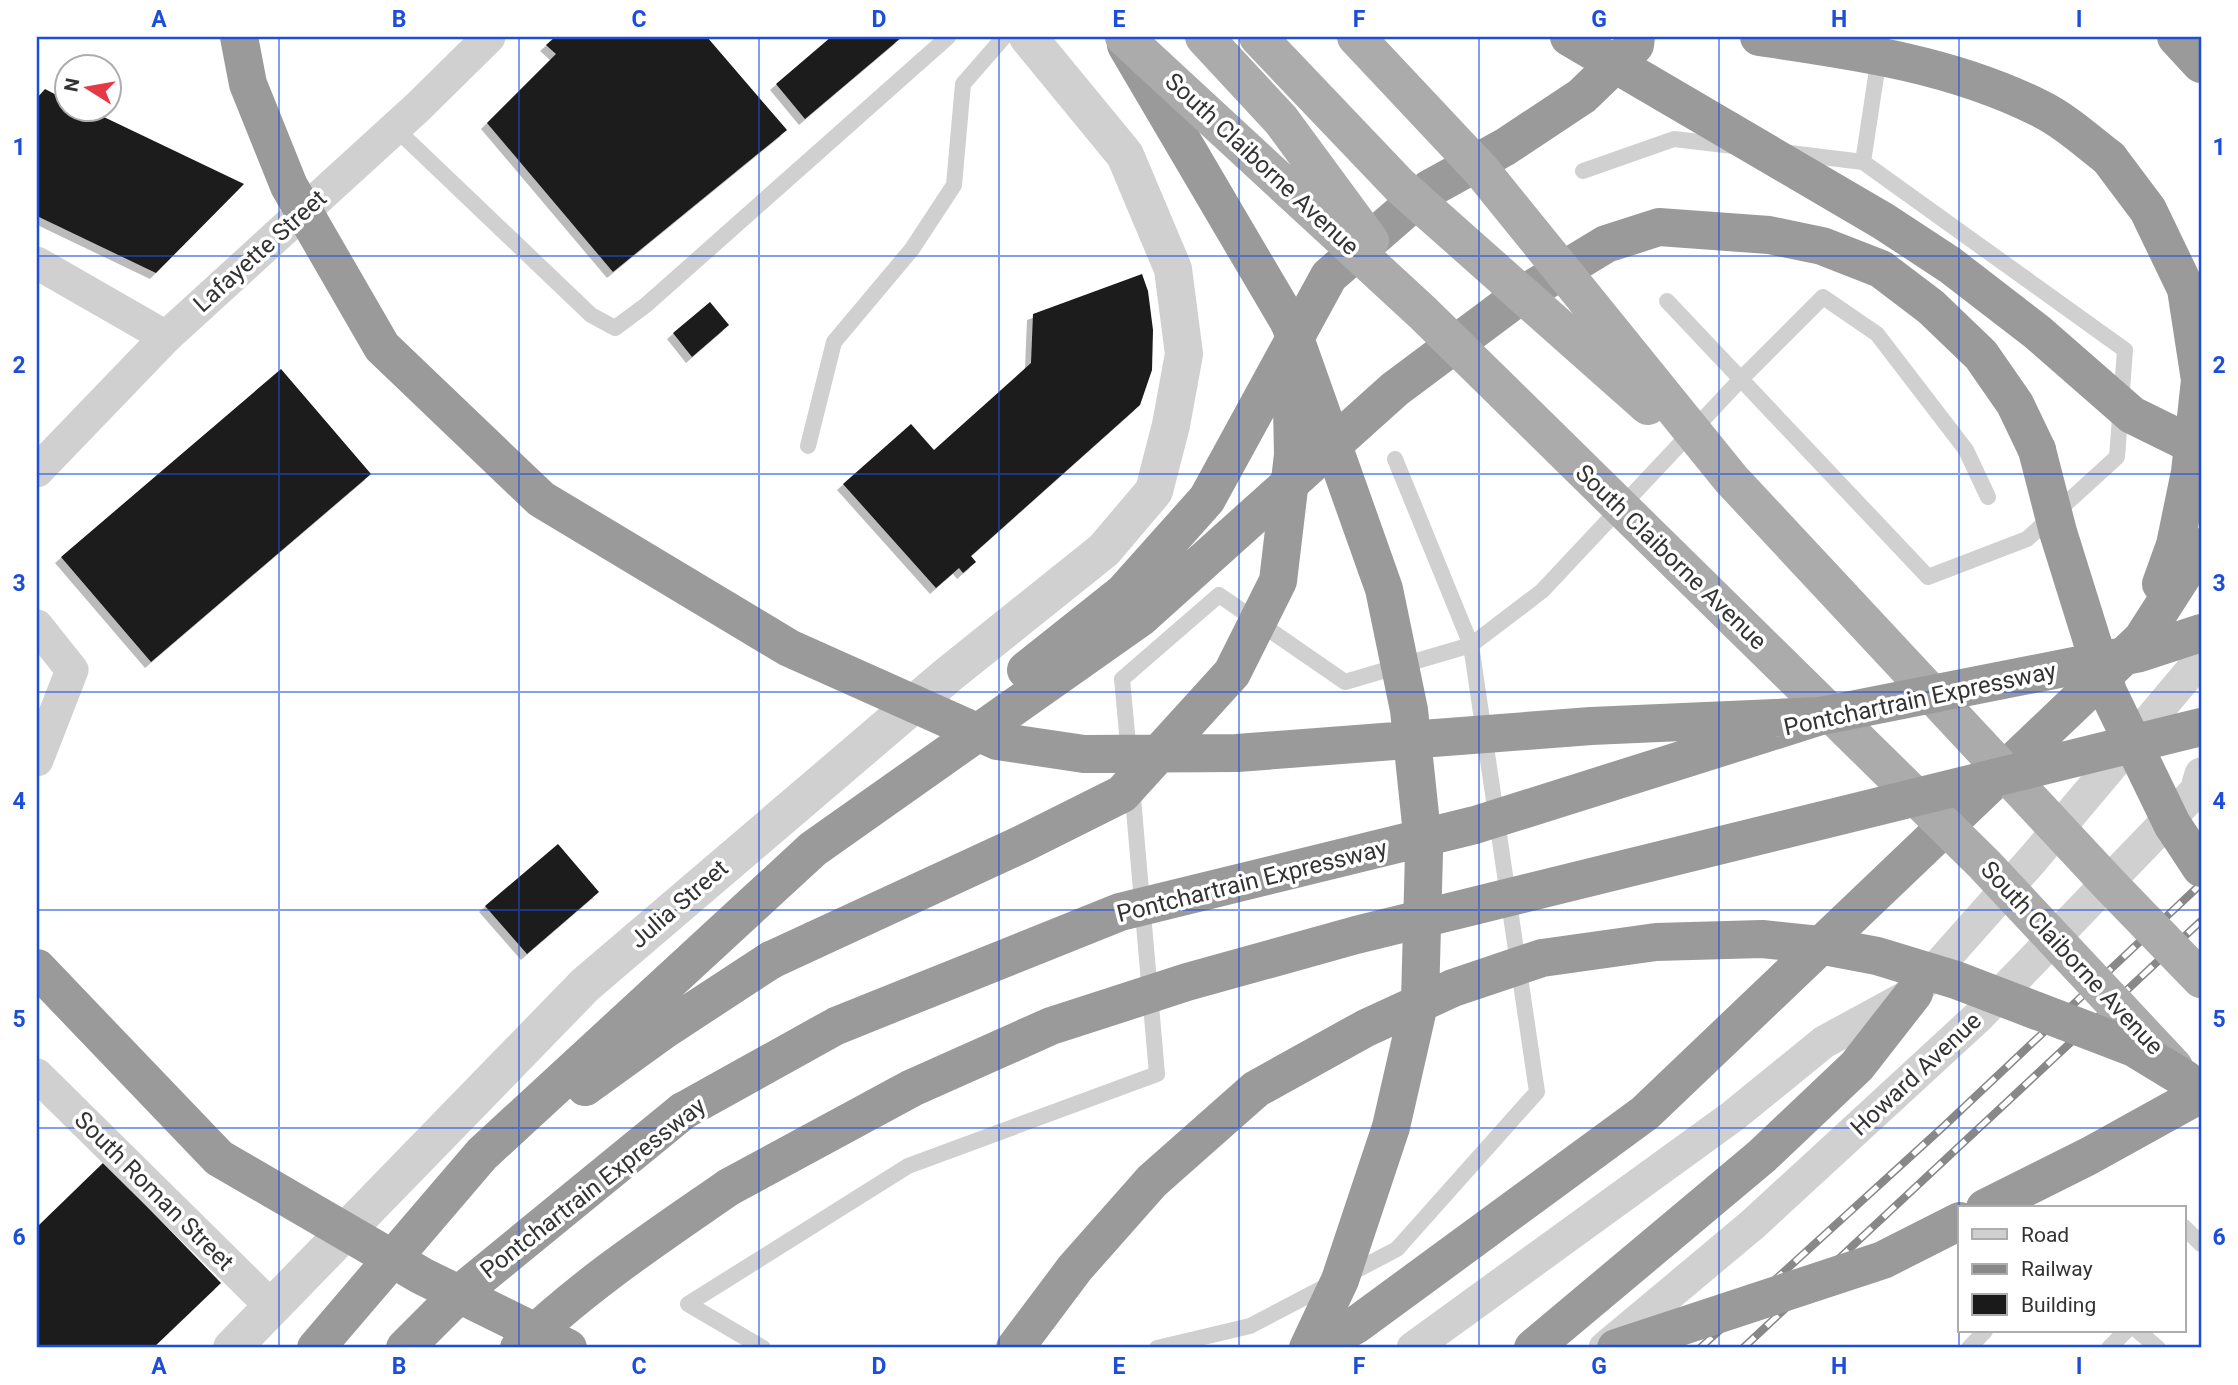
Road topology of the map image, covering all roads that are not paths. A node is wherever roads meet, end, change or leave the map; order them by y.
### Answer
1 (239, 37) edge
2 (489, 37) edge
3 (948, 37) edge
4 (1004, 37) edge
5 (1028, 37) edge
6 (1123, 37) edge
7 (1204, 37) edge
8 (1258, 37) edge
9 (1356, 37) edge
10 (1569, 37) edge
11 (1759, 37) edge
12 (1882, 37) edge
13 (2176, 37) edge
14 (1637, 40) edge
15 (2201, 64) edge
16 (395, 128) junction
17 (1863, 162) junction
18 (1583, 171) dead end
19 (37, 263) edge
20 (1667, 301) dead end
21 (1423, 313) junction
22 (1290, 324) junction
23 (166, 337) junction
24 (1741, 379) junction
25 (808, 446) dead end
26 (2201, 449) edge
27 (1395, 459) dead end
28 (37, 471) edge
29 (1731, 479) junction
30 (1988, 497) dead end
31 (2201, 547) edge
32 (37, 626) edge
33 (2201, 633) edge
34 (2142, 639) junction
35 (1471, 645) junction
36 (2201, 659) edge
37 (1821, 716) junction
38 (2201, 727) edge
39 (37, 760) edge
40 (2201, 774) edge
41 (916, 776) junction
42 (2201, 868) edge
43 (37, 968) edge
44 (2201, 979) edge
45 (1914, 993) junction
46 (37, 1075) edge
47 (2196, 1089) edge
48 (482, 1154) junction
49 (1989, 1206) edge
50 (1958, 1222) edge
51 (2186, 1229) edge
52 (2201, 1244) edge
53 (272, 1307) junction
54 (1984, 1332) edge
55 (2125, 1332) edge
56 (2139, 1332) edge
57 (537, 1344) edge
58 (232, 1348) edge
59 (316, 1348) edge
60 (405, 1348) edge
61 (763, 1348) edge
62 (1016, 1348) edge
63 (1157, 1348) edge
64 (1308, 1348) edge
65 (1315, 1348) edge
66 (1413, 1348) edge
67 (1533, 1348) edge
68 (1605, 1348) edge
69 (1616, 1348) edge
70 (1969, 1348) edge
71 (2109, 1348) edge
72 (2158, 1348) edge

1 - 37 highway, bridge
2 - 16 street, Lafayette Street
3 - 16 lane
4 - 25 lane
5 - 53 street, Julia Street
6 - 21 main road, South Claiborne Avenue, bridge
6 - 22 highway, bridge
7 - 21 main road, bridge
8 - 29 main road, bridge
9 - 29 main road, bridge
10 - 26 highway, bridge
11 - 34 highway, bridge
12 - 17 lane
13 - 15 highway
14 - 41 highway
16 - 23 street, Lafayette Street
17 - 18 lane
17 - 24 lane
19 - 23 street
20 - 24 lane
21 - 47 main road, South Claiborne Avenue, bridge
22 - 48 highway, bridge
22 - 64 highway, bridge
23 - 28 street, Lafayette Street
24 - 30 lane
24 - 35 lane
27 - 35 lane
29 - 44 main road, bridge
31 - 34 highway
32 - 39 street
33 - 37 highway, Pontchartrain Expressway, bridge
34 - 65 highway
35 - 61 lane
35 - 63 lane
36 - 45 street
37 - 60 highway, Pontchartrain Expressway, bridge
38 - 57 highway, bridge
40 - 68 street, Howard Avenue
41 - 42 highway, bridge
41 - 48 highway
43 - 57 highway, bridge
45 - 66 street
45 - 67 highway
46 - 53 street, South Roman Street
47 - 49 highway, bridge
47 - 62 highway, bridge
48 - 59 highway
50 - 69 highway, bridge
51 - 52 lane
53 - 58 street, Julia Street
54 - 70 lane
55 - 71 lane
56 - 72 lane

